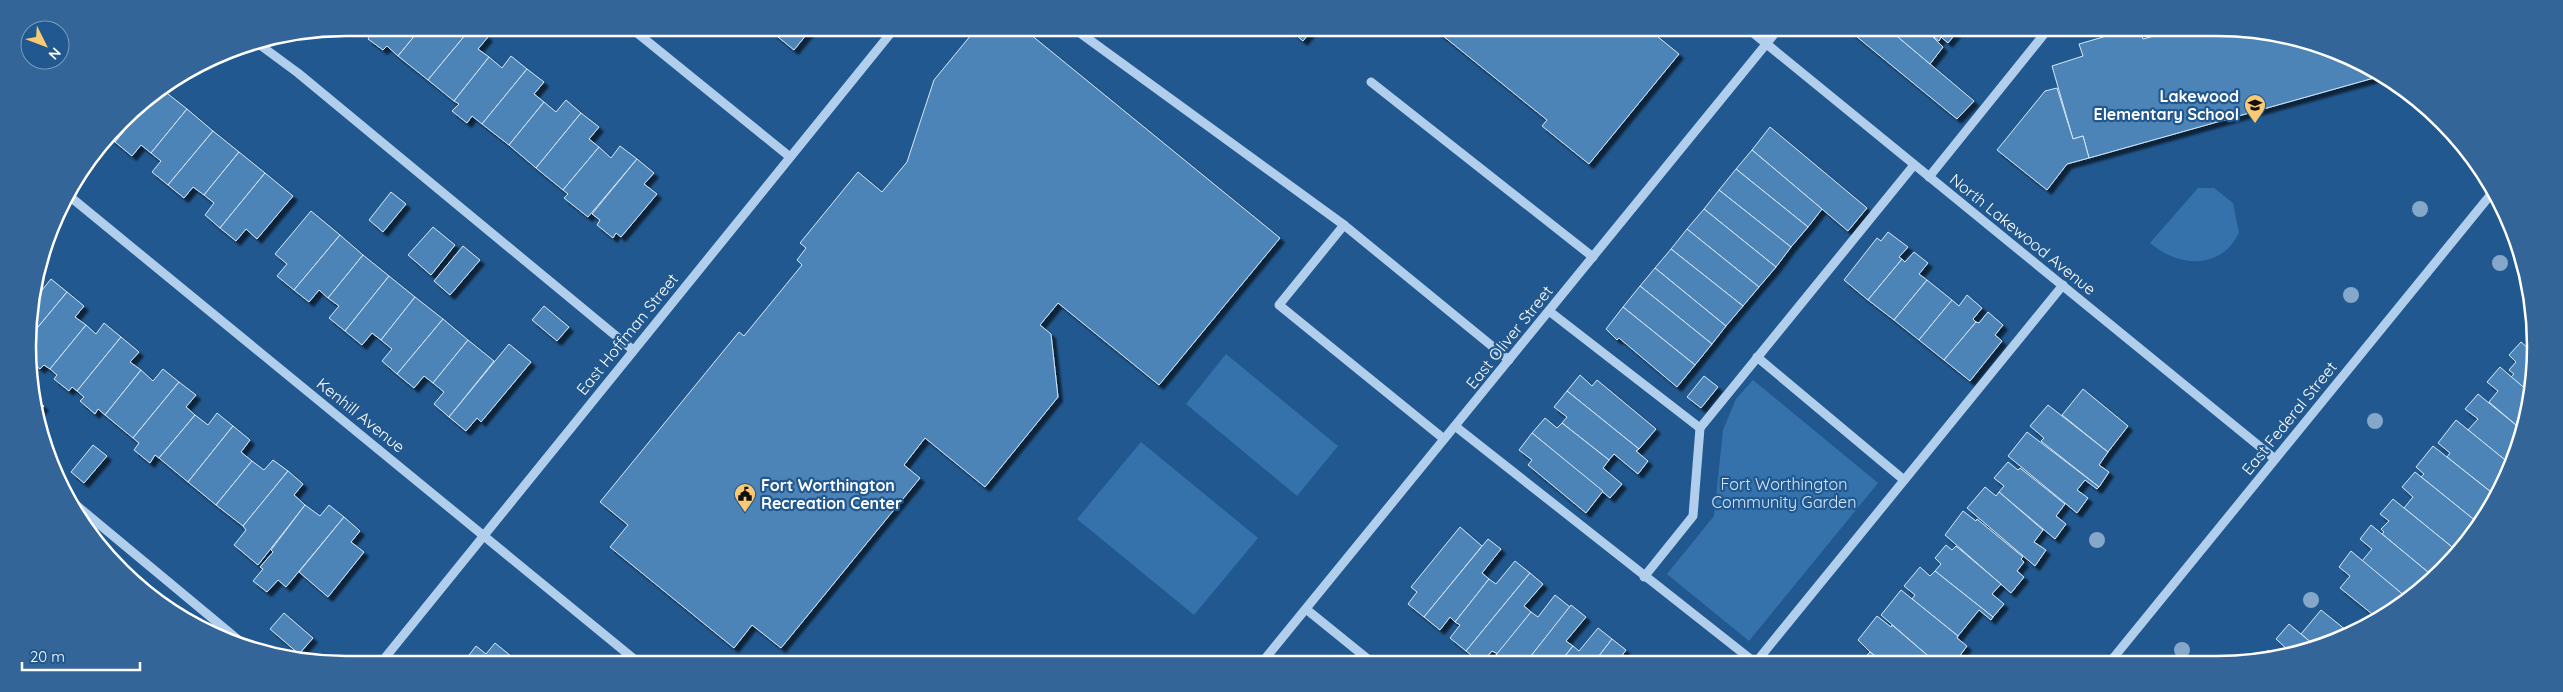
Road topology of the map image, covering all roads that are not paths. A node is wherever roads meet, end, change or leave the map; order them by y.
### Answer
1 (641, 36) edge
2 (888, 36) edge
3 (1084, 36) edge
4 (1757, 36) edge
5 (1773, 36) edge
6 (2043, 36) edge
7 (1766, 44) junction
8 (264, 48) edge
9 (1371, 82) dead end
10 (790, 158) junction
11 (1914, 164) junction
12 (1929, 177) junction
13 (2488, 197) edge
14 (73, 200) edge
15 (1344, 225) junction
16 (1593, 257) junction
17 (2062, 286) junction
18 (1549, 311) junction
19 (633, 350) junction
20 (1757, 357) junction
21 (1509, 360) junction
22 (1454, 426) junction
23 (1700, 428) junction
24 (1444, 439) junction
25 (2275, 459) junction
26 (1904, 480) junction
27 (85, 512) edge
28 (484, 535) junction
29 (1644, 577) junction
30 (1306, 609) junction
31 (230, 633) edge
32 (386, 656) edge
33 (630, 656) edge
34 (1267, 656) edge
35 (1364, 656) edge
36 (1747, 656) edge
37 (1762, 656) edge
38 (2115, 656) edge

1 - 10 street
2 - 10 street, East Hoffman Street
3 - 15 street
4 - 7 street, North Lakewood Avenue
5 - 7 street, East Oliver Street
6 - 12 street
7 - 11 street, North Lakewood Avenue
7 - 16 street, East Oliver Street
8 - 19 street
9 - 16 street
10 - 19 street, East Hoffman Street
11 - 12 street, North Lakewood Avenue
11 - 20 street
12 - 17 street, North Lakewood Avenue
13 - 25 street, East Federal Street
14 - 28 street, Kenhill Avenue
15 - 21 street
15 - 24 street
16 - 18 street, East Oliver Street
17 - 25 street, North Lakewood Avenue
17 - 26 street
18 - 21 street, East Oliver Street
18 - 23 street
19 - 28 street, East Hoffman Street
20 - 23 street
20 - 26 street
21 - 22 street, East Oliver Street
22 - 24 street, East Oliver Street
22 - 29 street
23 - 29 street
24 - 30 street, East Oliver Street
25 - 38 street, East Federal Street
26 - 37 street
27 - 31 street
28 - 32 street, East Hoffman Street
28 - 33 street, Kenhill Avenue
29 - 36 street
30 - 34 street, East Oliver Street
30 - 35 street

